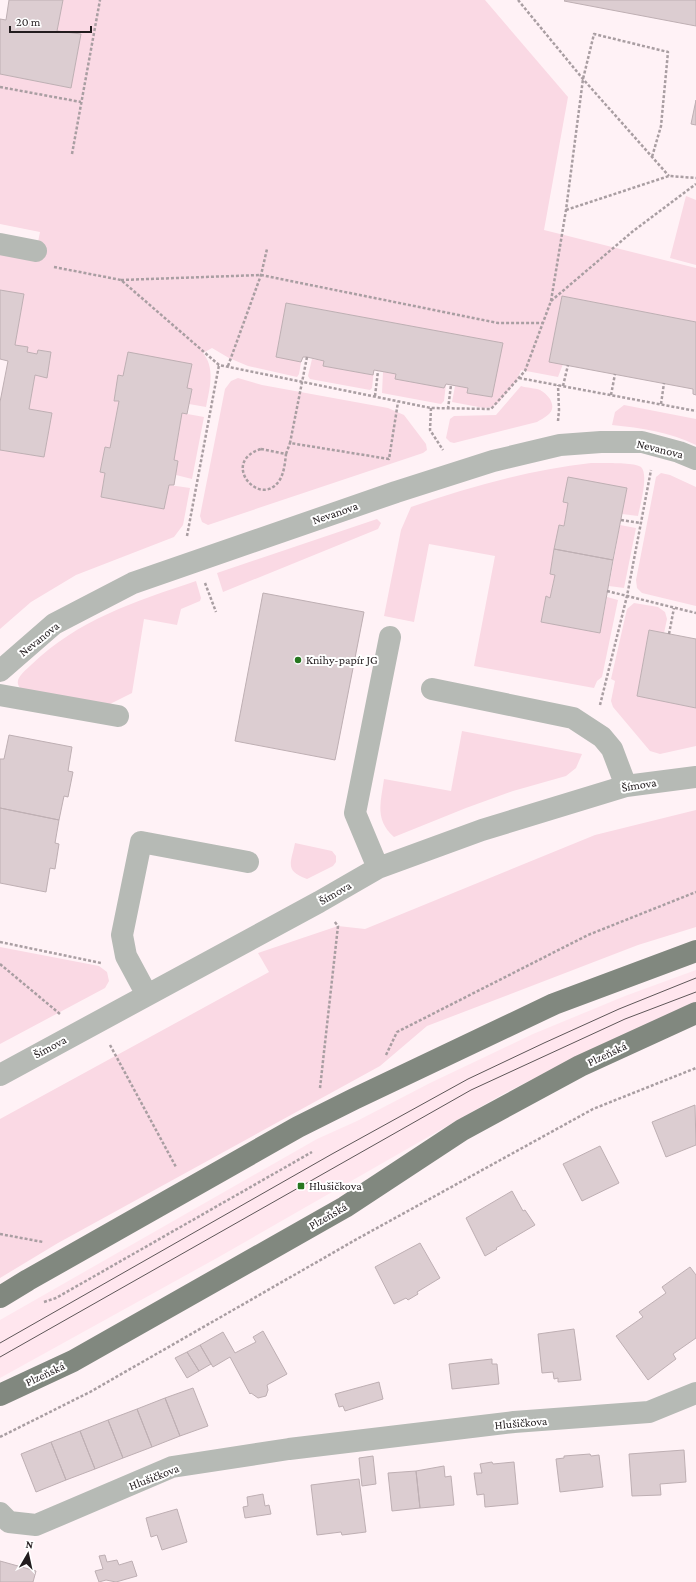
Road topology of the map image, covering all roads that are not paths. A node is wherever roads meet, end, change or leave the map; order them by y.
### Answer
1 (0, 244) edge
2 (42, 258) road end
3 (696, 459) edge
4 (390, 637) dead end
5 (0, 671) edge
6 (432, 689) dead end
7 (0, 695) edge
8 (118, 716) dead end
9 (696, 778) edge
10 (626, 786) junction
11 (248, 862) dead end
12 (378, 868) junction
13 (696, 952) edge
14 (147, 995) junction
15 (696, 1013) edge
16 (0, 1075) edge
17 (0, 1297) edge
18 (696, 1393) edge
19 (0, 1395) edge
20 (0, 1513) edge

1 - 2 street
3 - 5 street, Nevanova
4 - 12 street
6 - 10 street
7 - 8 street
9 - 10 street, Šímova
10 - 12 street, Šímova
11 - 14 street
12 - 14 street, Šímova
13 - 17 main road
14 - 16 street, Šímova
15 - 19 main road, Plzeňská
18 - 20 street, Hlušičkova

